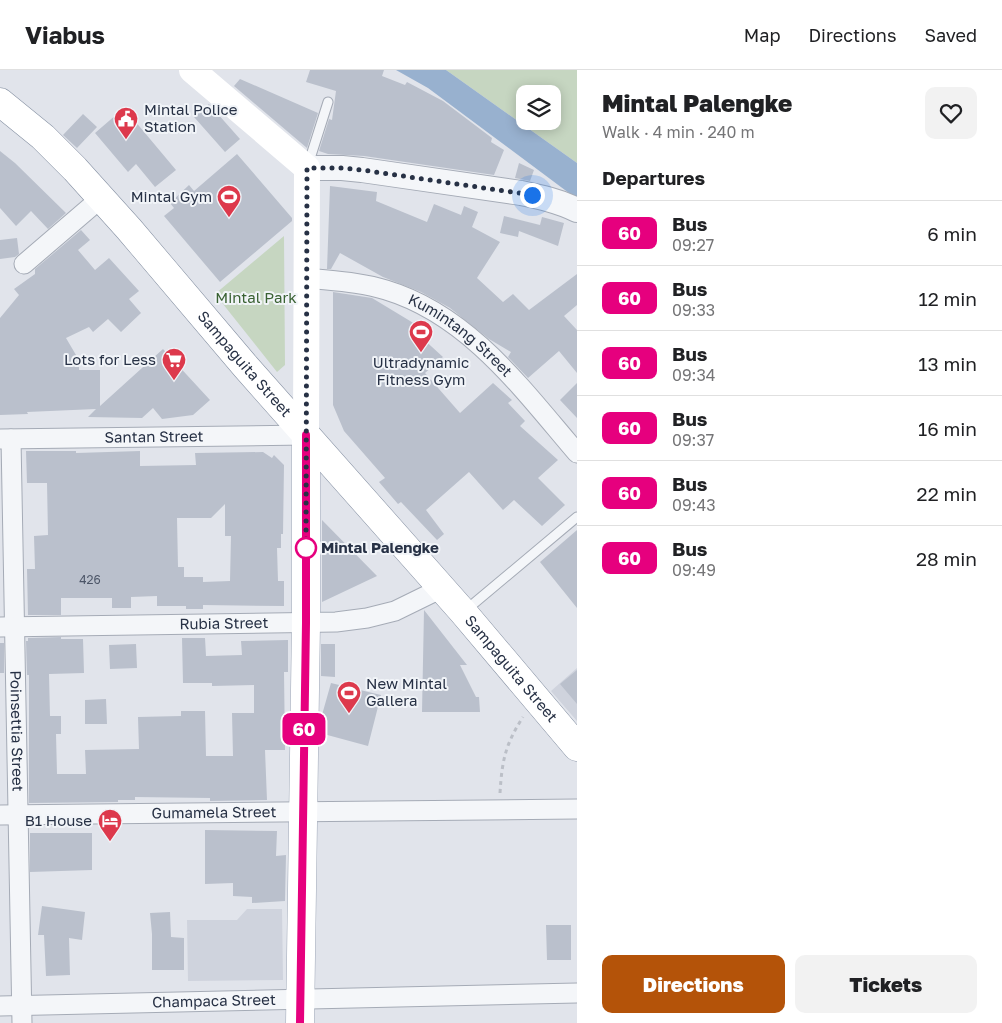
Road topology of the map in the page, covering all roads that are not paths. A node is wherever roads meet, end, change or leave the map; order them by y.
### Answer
1 (192, 70) edge
2 (0, 102) edge
3 (328, 102) dead end
4 (307, 168) junction
5 (101, 198) junction
6 (577, 210) edge
7 (24, 264) dead end
8 (308, 278) junction
9 (306, 435) junction
10 (5, 439) edge
11 (577, 452) edge
12 (577, 517) edge
13 (442, 588) junction
14 (464, 612) junction
15 (306, 623) junction
16 (7, 627) edge
17 (577, 747) edge
18 (577, 809) edge
19 (303, 811) junction
20 (9, 815) edge
21 (577, 993) edge
22 (0, 1006) edge
23 (300, 1011) edge
24 (22, 1014) edge

1 - 4 main road
2 - 5 main road, Sampaguita Street
3 - 4 lane
4 - 6 street
4 - 8 main road
5 - 7 street
5 - 9 main road, Sampaguita Street
8 - 9 main road
8 - 11 street, Kumintang Street
9 - 10 street, Santan Street
9 - 13 main road, Sampaguita Street
9 - 15 main road
10 - 16 street, Poinsettia Street
12 - 14 lane
13 - 14 main road, Sampaguita Street
13 - 15 street, Rubia Street
14 - 17 main road, Sampaguita Street
15 - 16 street, Rubia Street
15 - 19 main road
16 - 20 street, Poinsettia Street
18 - 19 street, Gumamela Street
19 - 20 street, Gumamela Street
19 - 23 main road
20 - 24 street, Poinsettia Street
21 - 23 street, Champaca Street
22 - 24 street, Champaca Street
23 - 24 street, Champaca Street

